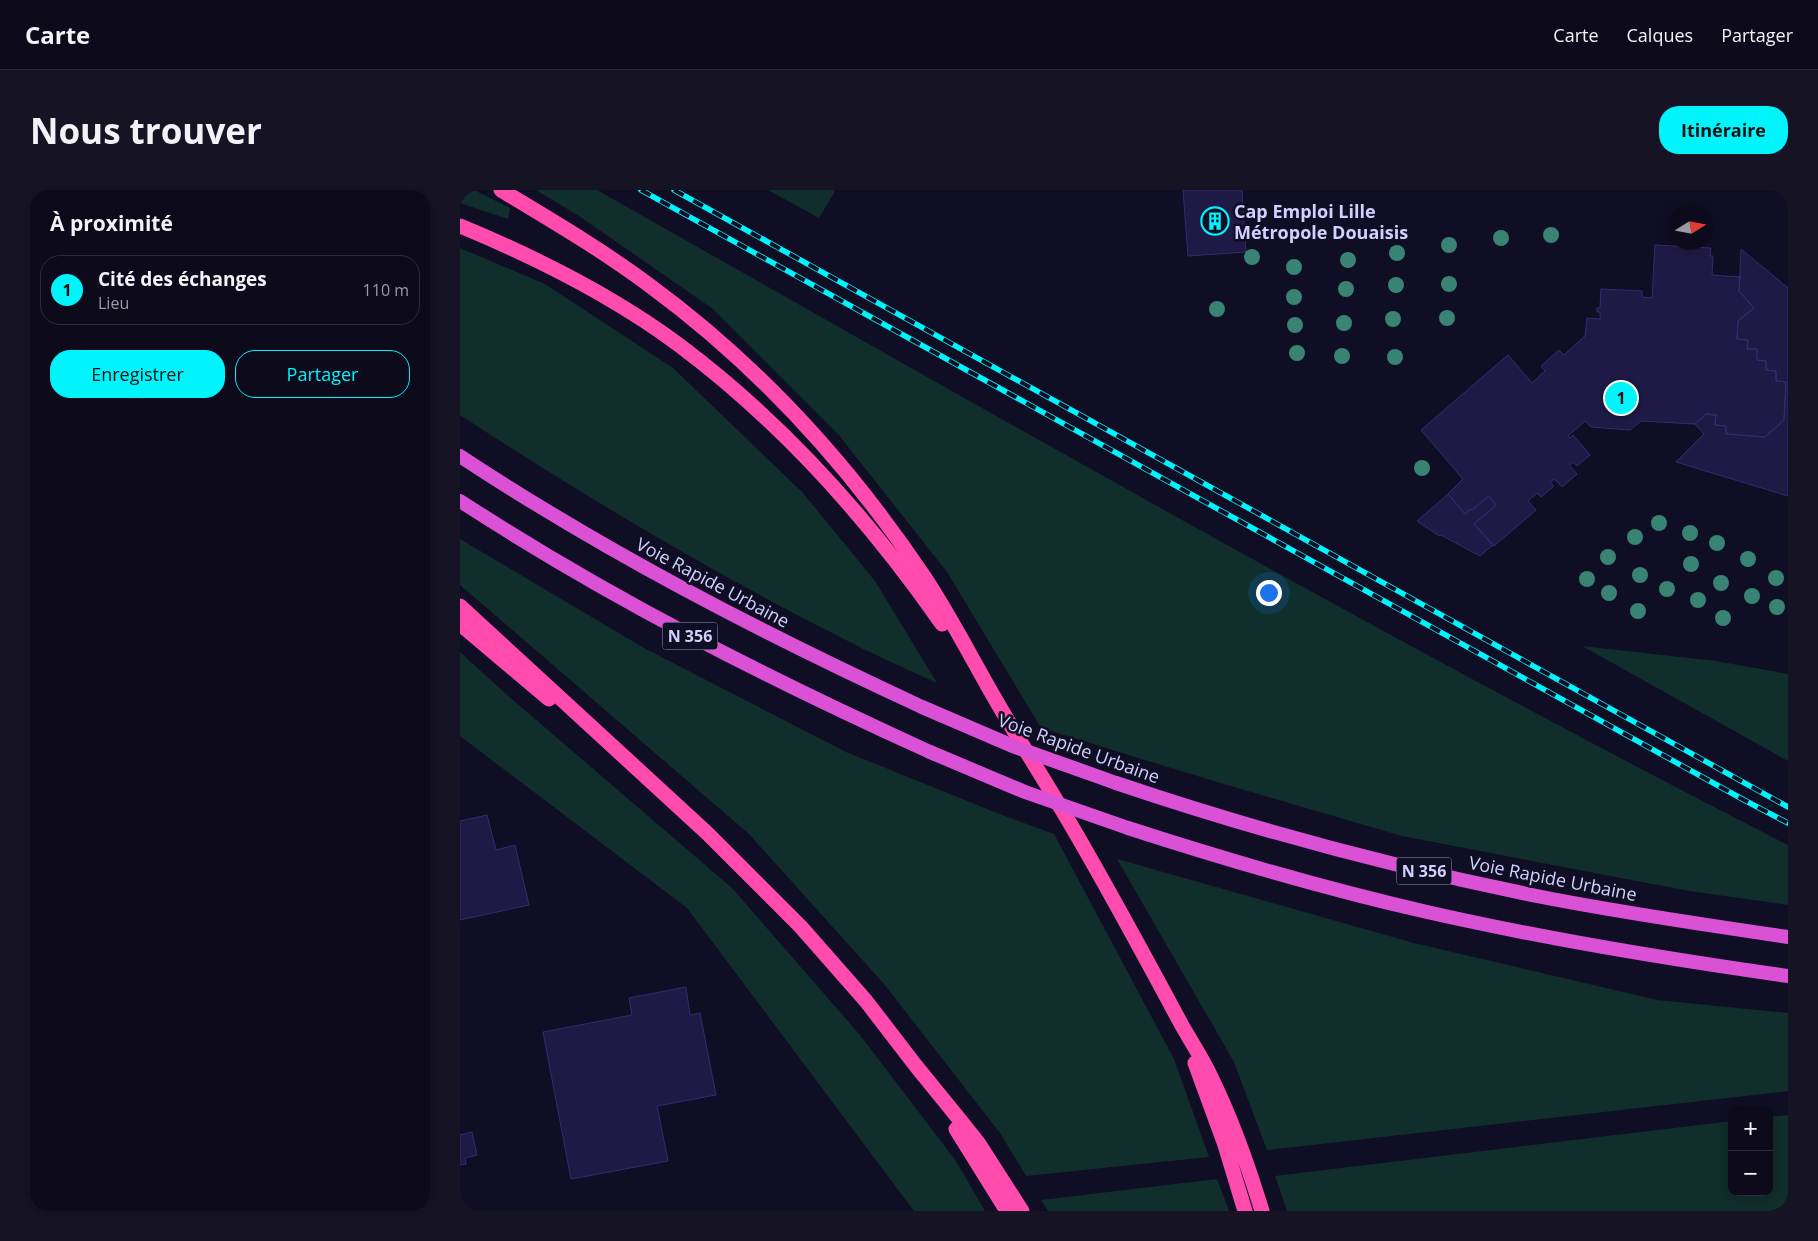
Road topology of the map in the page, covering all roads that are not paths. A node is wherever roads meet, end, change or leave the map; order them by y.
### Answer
1 (500, 190) edge
2 (460, 226) edge
3 (460, 456) edge
4 (460, 501) edge
5 (460, 606) edge
6 (460, 624) edge
7 (996, 701) junction
8 (659, 788) junction
9 (1788, 937) edge
10 (1788, 976) edge
11 (1180, 1021) junction
12 (916, 1066) junction
13 (1008, 1211) edge
14 (1022, 1211) edge
15 (1245, 1211) edge
16 (1262, 1211) edge

1 - 7 highway
2 - 7 highway
3 - 9 highway, Voie Rapide Urbaine / N 356, bridge
4 - 10 highway, N 356, bridge
5 - 8 highway
6 - 8 highway
7 - 11 highway
8 - 12 highway
11 - 15 highway
11 - 16 highway
12 - 13 highway
12 - 14 highway

